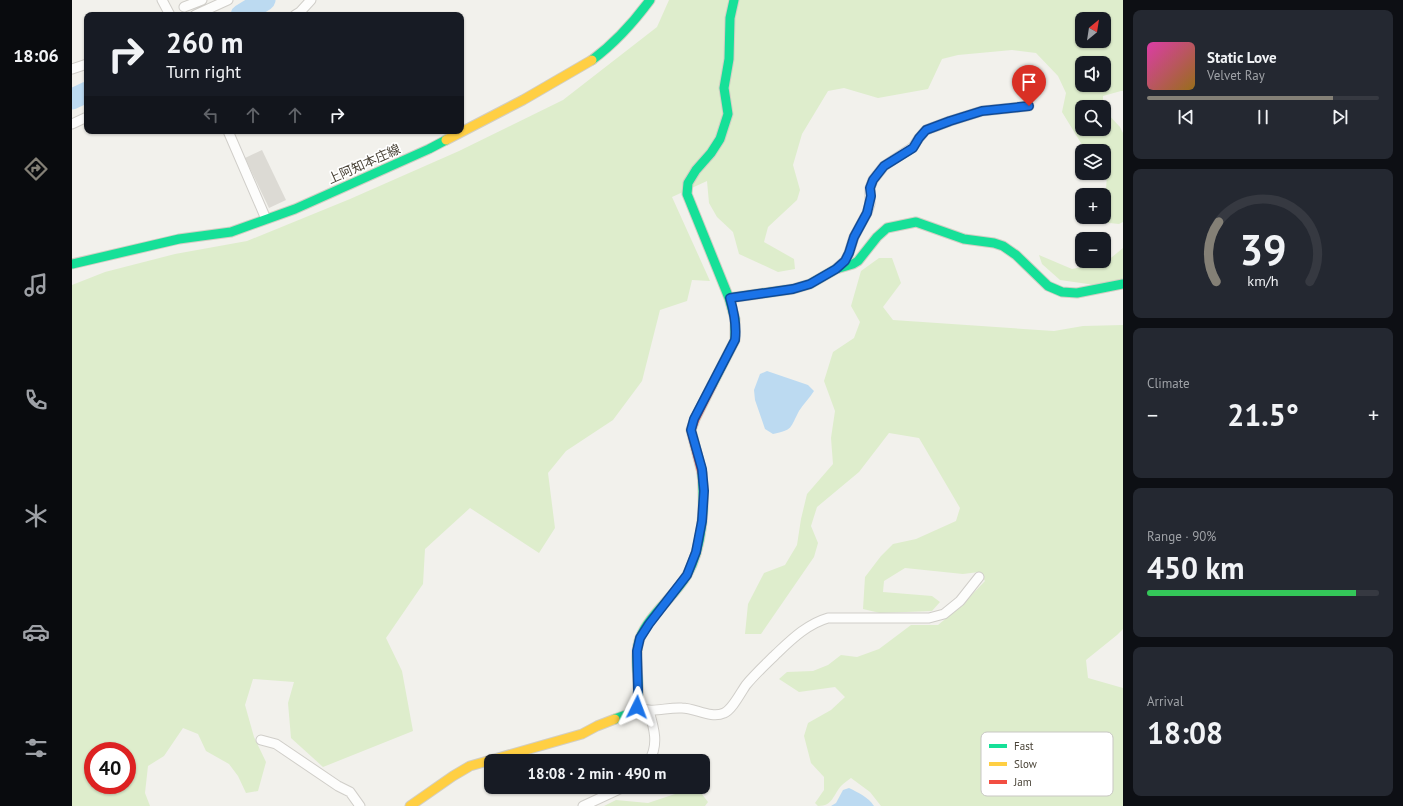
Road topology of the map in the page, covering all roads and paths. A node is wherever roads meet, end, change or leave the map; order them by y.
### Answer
1 (162, 0) edge
2 (202, 0) edge
3 (228, 0) edge
4 (311, 0) edge
5 (650, 0) edge
6 (734, 0) edge
7 (184, 7) dead end
8 (168, 12) edge
9 (202, 12) edge
10 (300, 12) edge
11 (84, 65) edge
12 (72, 69) edge
13 (1029, 106) dead end
14 (84, 118) edge
15 (72, 124) edge
16 (464, 131) edge
17 (229, 134) edge
18 (458, 134) edge
19 (266, 219) junction
20 (72, 264) edge
21 (836, 269) junction
22 (1123, 284) edge
23 (730, 298) junction
24 (979, 577) dead end
25 (637, 707) junction
26 (649, 711) junction
27 (261, 740) dead end
28 (653, 754) edge
29 (609, 794) edge
30 (360, 806) edge
31 (410, 806) edge
32 (583, 806) edge

1 - 8 street
2 - 7 street
3 - 9 street
4 - 10 street
5 - 16 street, 上阿知本庄線
6 - 23 street
11 - 12 street
13 - 21 street
14 - 15 street
17 - 19 street
18 - 19 street, 上阿知本庄線
19 - 20 street, 上阿知本庄線
21 - 22 street
21 - 23 street
23 - 25 street
24 - 26 street
25 - 26 street
25 - 31 street
26 - 28 street
27 - 30 street
29 - 32 street

